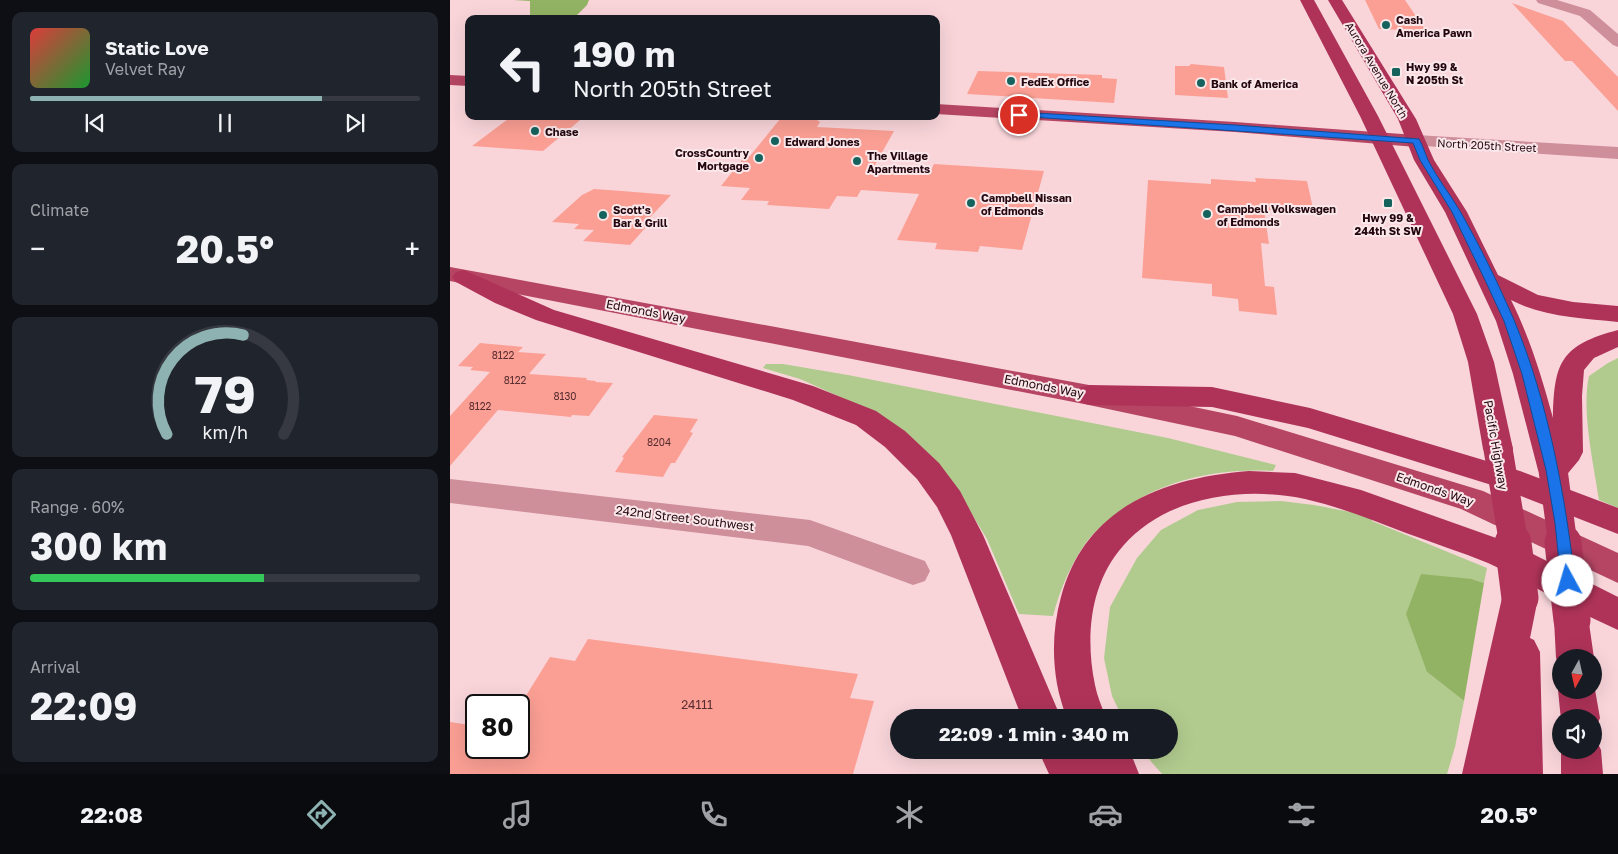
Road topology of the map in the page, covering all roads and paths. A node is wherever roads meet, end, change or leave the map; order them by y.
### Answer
1 (1307, 0) edge
2 (1335, 0) edge
3 (1543, 0) edge
4 (1584, 13) junction
5 (1610, 14) dead end
6 (1618, 42) edge
7 (450, 80) edge
8 (465, 82) edge
9 (940, 109) edge
10 (1378, 137) junction
11 (1416, 141) junction
12 (1618, 152) edge
13 (457, 276) edge
14 (1490, 280) junction
15 (1618, 314) edge
16 (1618, 338) edge
17 (1089, 395) junction
18 (1552, 470) junction
19 (450, 491) edge
20 (1618, 521) edge
21 (1618, 569) edge
22 (913, 570) dead end
23 (1520, 598) junction
24 (1618, 614) edge
25 (1574, 649) edge
26 (1038, 709) edge
27 (1083, 709) edge
28 (1063, 759) edge
29 (1107, 759) edge
30 (1581, 759) edge
31 (1072, 774) edge
32 (1118, 774) edge
33 (1483, 774) edge
34 (1522, 774) edge
35 (1582, 774) edge

1 - 10 highway
2 - 11 highway, Aurora Avenue North
3 - 4 street
4 - 5 street
4 - 6 street
7 - 8 main road
9 - 10 main road, North 205th Street
10 - 11 main road, North 205th Street
10 - 23 highway, Pacific Highway, bridge
11 - 12 street, North 205th Street
11 - 14 highway
13 - 17 main road, Edmonds Way
13 - 26 highway
14 - 15 highway
14 - 18 highway
16 - 18 highway
17 - 20 highway
17 - 21 main road, Edmonds Way
18 - 25 highway, bridge
19 - 22 street, 242nd Street Southwest
23 - 33 highway
23 - 34 highway, Pacific Highway
24 - 27 highway
28 - 31 highway
29 - 32 highway
30 - 35 highway

